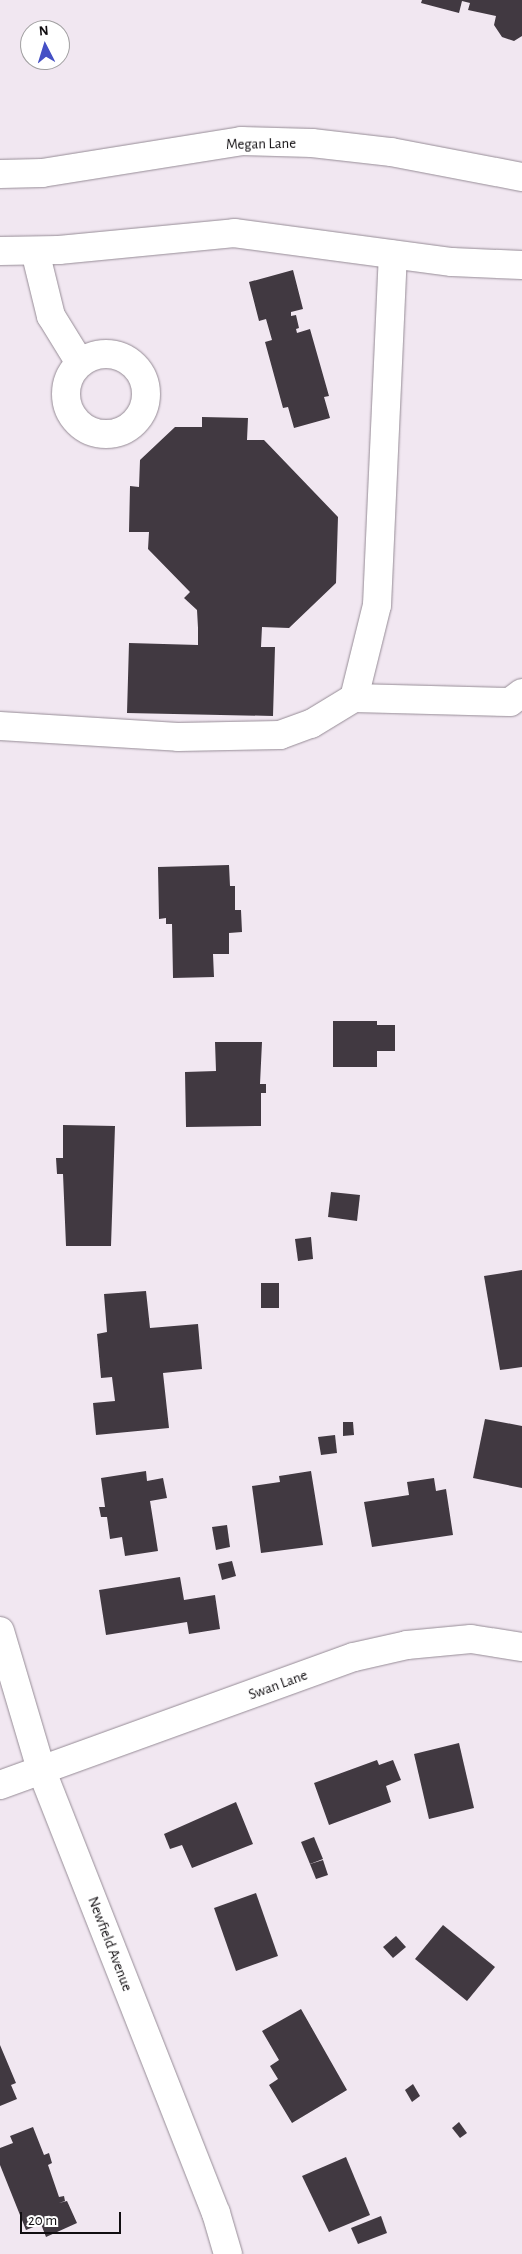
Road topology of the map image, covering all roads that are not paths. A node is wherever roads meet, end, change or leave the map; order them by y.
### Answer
1 (0, 174) edge
2 (522, 177) edge
3 (0, 251) edge
4 (35, 251) junction
5 (392, 254) junction
6 (522, 265) edge
7 (80, 363) dead end
8 (522, 693) edge
9 (354, 698) junction
10 (0, 726) edge
11 (0, 1631) edge
12 (522, 1647) edge
13 (41, 1769) junction
14 (0, 1785) edge
15 (228, 2254) edge

1 - 2 street, Megan Lane
3 - 4 street
4 - 5 street
4 - 7 street
5 - 6 street
5 - 9 street
8 - 9 street
9 - 10 street
11 - 13 street, Newfield Avenue
12 - 13 street, Swan Lane
13 - 14 street, Swan Lane
13 - 15 street, Newfield Avenue

